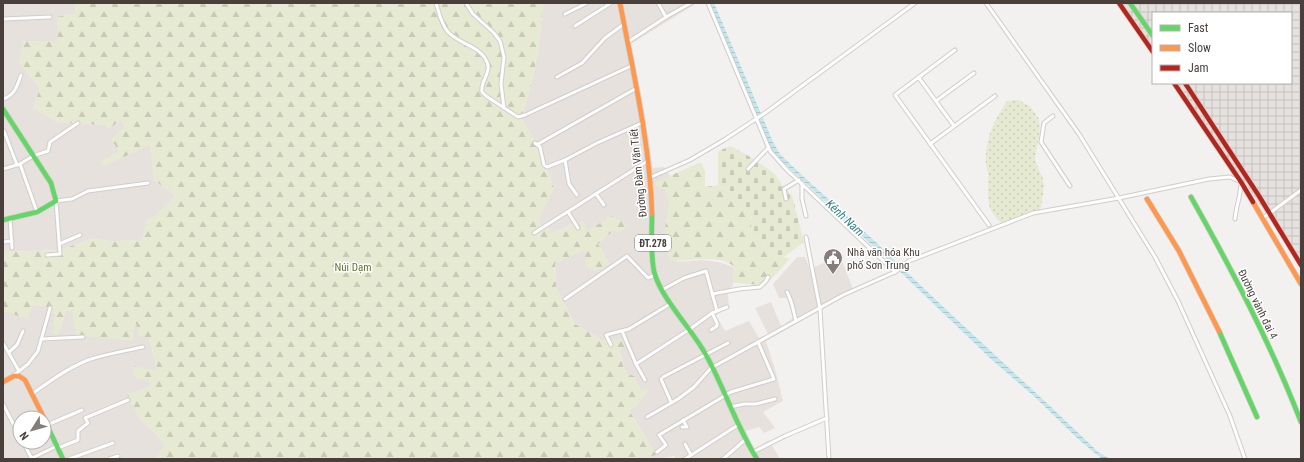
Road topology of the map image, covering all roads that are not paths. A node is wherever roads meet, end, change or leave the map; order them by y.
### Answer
1 (436, 3) edge
2 (466, 3) edge
3 (587, 3) edge
4 (611, 3) edge
5 (620, 3) edge
6 (658, 3) edge
7 (691, 3) edge
8 (708, 3) edge
9 (915, 3) edge
10 (986, 3) edge
11 (1119, 3) edge
12 (1130, 3) edge
13 (565, 14) dead end
14 (50, 17) dead end
15 (666, 17) junction
16 (3, 19) edge
17 (624, 24) junction
18 (576, 26) dead end
19 (1152, 35) edge
20 (628, 42) junction
21 (955, 50) dead end
22 (1152, 51) edge
23 (631, 66) junction
24 (974, 73) dead end
25 (21, 75) dead end
26 (557, 77) dead end
27 (919, 78) junction
28 (1175, 84) edge
29 (1186, 84) edge
30 (636, 89) junction
31 (995, 96) dead end
32 (3, 100) edge
33 (936, 101) junction
34 (504, 108) junction
35 (3, 109) edge
36 (1053, 116) dead end
37 (756, 118) junction
38 (78, 123) dead end
39 (642, 123) junction
40 (954, 126) junction
41 (4, 131) dead end
42 (930, 144) junction
43 (768, 147) junction
44 (33, 156) junction
45 (565, 160) junction
46 (646, 162) junction
47 (18, 165) junction
48 (3, 169) edge
49 (748, 169) dead end
50 (649, 178) junction
51 (799, 180) junction
52 (1240, 182) junction
53 (148, 183) dead end
54 (802, 183) junction
55 (1070, 186) dead end
56 (1301, 190) edge
57 (596, 194) junction
58 (577, 195) dead end
59 (1119, 198) junction
60 (1191, 198) dead end
61 (786, 199) dead end
62 (1147, 199) dead end
63 (56, 201) junction
64 (604, 206) dead end
65 (37, 212) junction
66 (568, 212) junction
67 (1270, 213) junction
68 (806, 216) dead end
69 (10, 218) junction
70 (1263, 218) junction
71 (1235, 219) dead end
72 (3, 220) edge
73 (989, 225) dead end
74 (578, 228) dead end
75 (534, 233) dead end
76 (80, 235) dead end
77 (806, 237) dead end
78 (12, 241) junction
79 (3, 242) edge
80 (59, 244) junction
81 (12, 248) dead end
82 (47, 255) dead end
83 (1301, 265) edge
84 (895, 272) junction
85 (655, 275) junction
86 (768, 277) dead end
87 (1301, 284) edge
88 (662, 290) junction
89 (787, 292) dead end
90 (712, 294) junction
91 (564, 299) dead end
92 (670, 304) junction
93 (727, 307) dead end
94 (50, 308) dead end
95 (820, 309) junction
96 (717, 311) junction
97 (712, 313) junction
98 (796, 321) junction
99 (690, 329) junction
100 (711, 330) dead end
101 (23, 331) dead end
102 (622, 331) junction
103 (83, 337) dead end
104 (42, 339) junction
105 (758, 342) junction
106 (3, 343) edge
107 (728, 343) dead end
108 (610, 345) dead end
109 (143, 347) dead end
110 (9, 352) junction
111 (706, 354) junction
112 (636, 364) junction
113 (711, 368) junction
114 (19, 371) junction
115 (14, 375) junction
116 (645, 380) dead end
117 (3, 382) edge
118 (32, 394) junction
119 (725, 394) junction
120 (774, 399) dead end
121 (128, 400) dead end
122 (671, 402) junction
123 (3, 404) edge
124 (730, 406) junction
125 (40, 410) edge
126 (82, 410) dead end
127 (647, 417) dead end
128 (1257, 417) dead end
129 (827, 418) junction
130 (683, 420) junction
131 (12, 421) edge
132 (1301, 422) edge
133 (52, 423) edge
134 (738, 425) junction
135 (682, 427) dead end
136 (52, 436) edge
137 (745, 440) junction
138 (113, 443) dead end
139 (685, 444) dead end
140 (57, 447) junction
141 (657, 452) dead end
142 (753, 452) junction
143 (691, 455) junction
144 (118, 456) dead end
145 (31, 459) edge
146 (63, 459) edge
147 (68, 459) edge
148 (109, 459) edge
149 (686, 459) edge
150 (722, 459) edge
151 (757, 459) edge
152 (829, 459) edge
153 (1245, 459) edge

1 - 34 street
2 - 34 street
3 - 13 street
4 - 18 street
5 - 17 main road, Đường Đàm Văn Tiết / ĐT.278
6 - 15 street
7 - 15 street
8 - 37 street
9 - 37 street
10 - 59 street
11 - 22 main road
12 - 19 main road
14 - 16 street
15 - 20 street
17 - 20 main road, Đường Đàm Văn Tiết / ĐT.278
17 - 26 street
20 - 23 main road, Đường Đàm Văn Tiết / ĐT.278
21 - 27 street
23 - 30 main road, Đường Đàm Văn Tiết / ĐT.278
23 - 34 street
24 - 33 street
25 - 32 street
27 - 33 street
27 - 42 street
28 - 52 main road
29 - 67 main road
30 - 39 main road, Đường Đàm Văn Tiết / ĐT.278
30 - 45 street
31 - 40 street
33 - 40 street
35 - 44 main road
36 - 55 street
37 - 43 street
37 - 50 street
38 - 44 street
39 - 45 street
39 - 46 main road, Đường Đàm Văn Tiết / ĐT.278
40 - 42 street
41 - 47 street
42 - 73 street
43 - 49 street
43 - 51 street
44 - 47 street
44 - 63 main road
45 - 58 street
46 - 50 main road, Đường Đàm Văn Tiết / ĐT.278
46 - 57 street
47 - 48 street
47 - 65 street
50 - 85 main road, Đường Đàm Văn Tiết / ĐT.278
51 - 54 street
51 - 61 street
52 - 59 street
52 - 70 main road
52 - 71 street
53 - 63 street
54 - 68 street
54 - 84 street
56 - 67 street
57 - 64 street
57 - 66 street
59 - 84 street
59 - 153 street
60 - 132 main road, Đường vành đai 4
62 - 128 main road
63 - 65 main road
63 - 80 street
65 - 69 main road
66 - 74 street
66 - 75 street
67 - 70 street
67 - 83 main road
69 - 72 main road
69 - 78 street
70 - 87 main road
76 - 80 street
77 - 95 street
78 - 79 street
78 - 81 street
80 - 82 street
84 - 95 street
85 - 88 main road, Đường Đàm Văn Tiết / ĐT.278
85 - 91 street
86 - 90 street
88 - 90 street
88 - 92 main road, Đường Đàm Văn Tiết / ĐT.278
89 - 98 street
90 - 96 street
92 - 99 main road, Đường Đàm Văn Tiết / ĐT.278
92 - 102 street
93 - 96 street
94 - 104 street
95 - 98 street
95 - 129 street
96 - 97 street
97 - 99 street
97 - 100 street
98 - 105 street
99 - 111 main road, Đường Đàm Văn Tiết / ĐT.278
99 - 112 street
101 - 110 street
102 - 108 street
102 - 112 street
103 - 104 street
104 - 114 street
105 - 113 street
105 - 119 street
106 - 110 street
107 - 111 street
109 - 118 street
110 - 114 street
111 - 113 main road, Đường Đàm Văn Tiết / ĐT.278
111 - 122 street
112 - 116 street
113 - 119 main road, Đường Đàm Văn Tiết / ĐT.278
113 - 122 street
114 - 115 street
115 - 117 main road
115 - 118 main road
118 - 125 main road
119 - 124 main road, Đường Đàm Văn Tiết / ĐT.278
119 - 130 street
120 - 124 street
121 - 140 street
122 - 127 street
123 - 131 street
124 - 134 main road, Đường Đàm Văn Tiết / ĐT.278
126 - 133 street
129 - 142 street
129 - 152 street
130 - 135 street
130 - 141 street
134 - 137 main road, Đường Đàm Văn Tiết / ĐT.278
134 - 143 street
136 - 140 main road
137 - 142 main road, Đường Đàm Văn Tiết / ĐT.278
137 - 150 street
138 - 147 street
139 - 143 street
140 - 145 street
140 - 146 main road
142 - 151 main road, Đường Đàm Văn Tiết / ĐT.278
143 - 149 street
144 - 148 street

